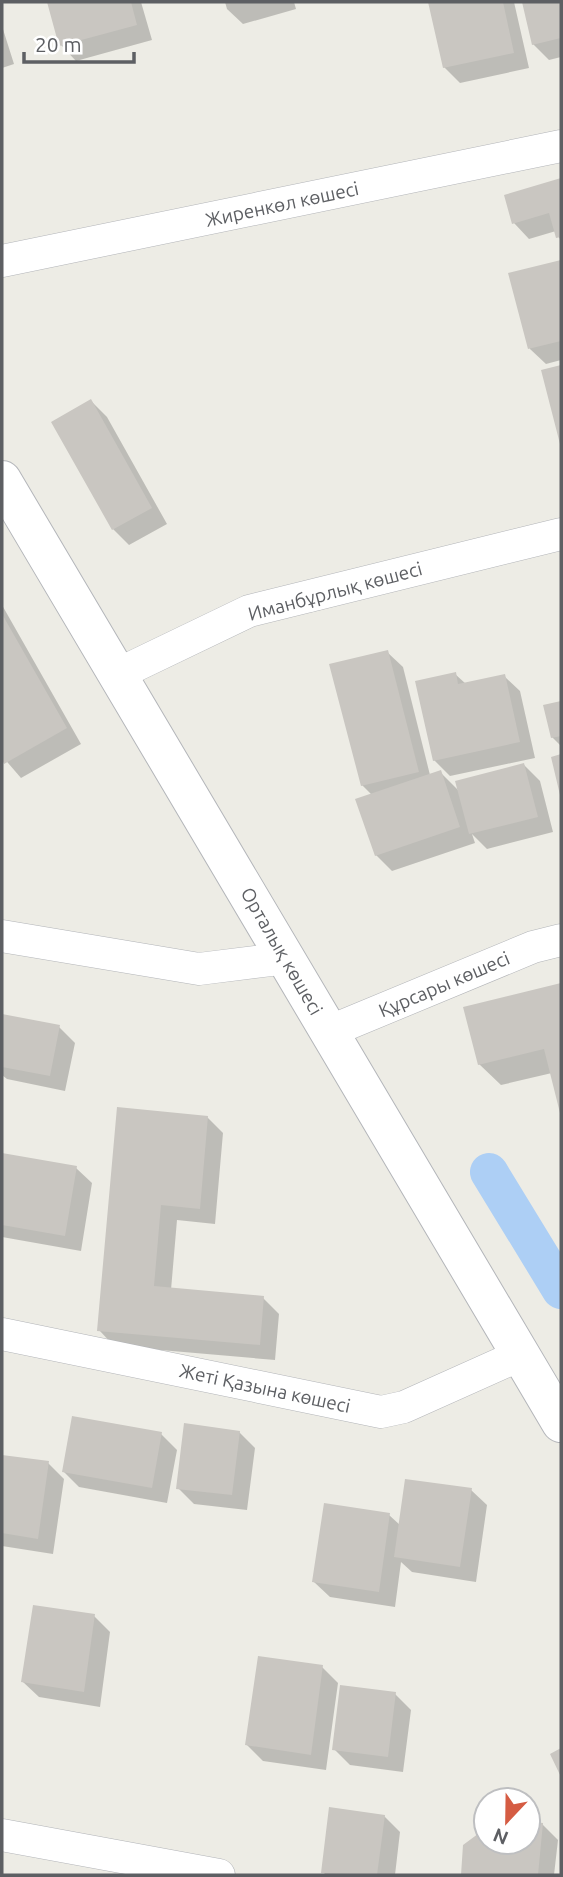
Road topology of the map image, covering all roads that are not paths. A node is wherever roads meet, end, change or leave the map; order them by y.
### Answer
1 (561, 146) edge
2 (2, 261) edge
3 (8, 504) edge
4 (561, 534) edge
5 (118, 674) junction
6 (2, 936) edge
7 (561, 940) edge
8 (286, 958) junction
9 (328, 1032) junction
10 (2, 1334) edge
11 (520, 1355) junction
12 (561, 1423) edge
13 (2, 1835) edge
14 (219, 1875) edge

1 - 2 street, Жиренкөл көшесі
3 - 5 main road, Орталық көшесі
4 - 5 street, Иманбұрлық көшесі
5 - 8 main road, Орталық көшесі
6 - 8 street
7 - 9 street, Құрсары көшесі
8 - 9 main road, Орталық көшесі
9 - 11 main road, Орталық көшесі
10 - 11 street, Жеті Қазына көшесі
11 - 12 main road, Орталық көшесі
13 - 14 street

